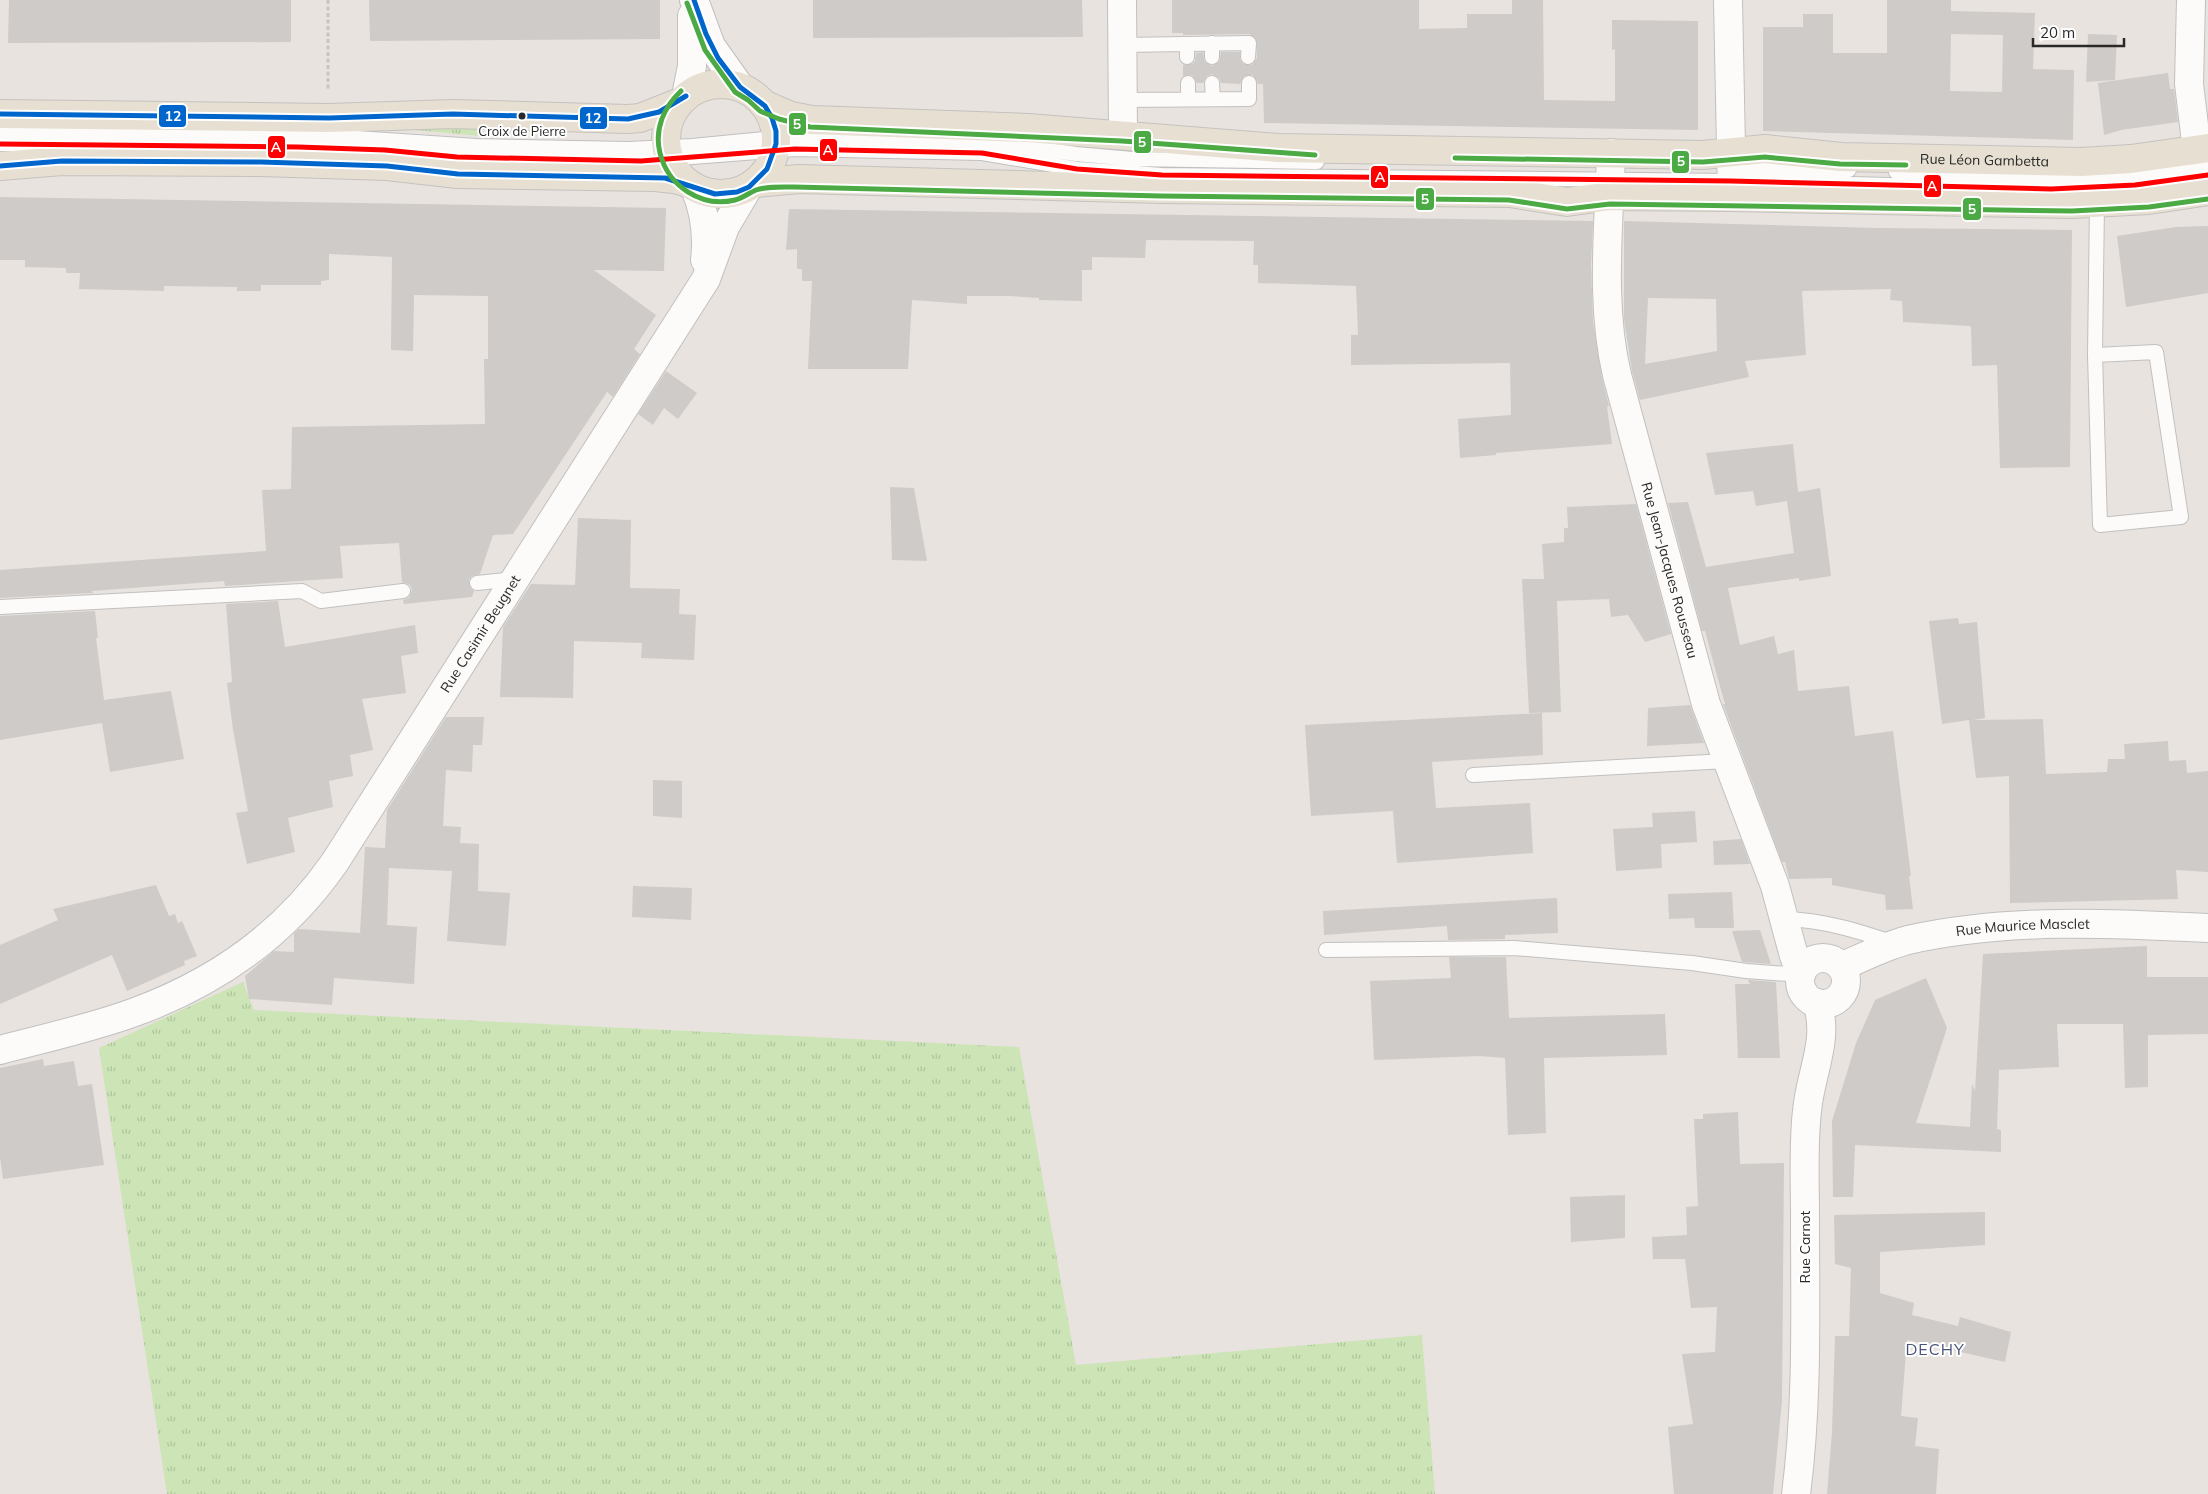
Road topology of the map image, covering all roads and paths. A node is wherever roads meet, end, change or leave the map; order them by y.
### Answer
1 (328, 0) edge
2 (692, 0) edge
3 (1122, 0) edge
4 (1728, 0) edge
5 (2191, 0) edge
6 (1122, 44) junction
7 (1248, 58) dead end
8 (1188, 83) dead end
9 (1212, 83) dead end
10 (1249, 83) dead end
11 (740, 87) junction
12 (1188, 99) junction
13 (1213, 99) junction
14 (682, 100) junction
15 (1123, 100) junction
16 (764, 104) junction
17 (0, 114) edge
18 (329, 118) junction
19 (0, 131) edge
20 (1123, 134) junction
21 (0, 144) edge
22 (776, 144) junction
23 (2204, 153) edge
24 (668, 154) junction
25 (0, 166) edge
26 (1611, 174) junction
27 (1731, 174) junction
28 (2208, 175) edge
29 (690, 185) junction
30 (752, 185) junction
31 (2208, 191) edge
32 (2097, 203) junction
33 (699, 288) junction
34 (2095, 355) junction
35 (515, 579) junction
36 (477, 582) dead end
37 (403, 591) dead end
38 (0, 607) edge
39 (1726, 761) junction
40 (1473, 775) dead end
41 (1785, 918) junction
42 (2208, 928) edge
43 (1897, 944) junction
44 (1326, 950) dead end
45 (1841, 967) junction
46 (1801, 975) junction
47 (1817, 1003) junction
48 (0, 1050) edge
49 (1796, 1494) edge

1 - 18 path
2 - 11 street
2 - 14 street
3 - 6 street
4 - 27 street
5 - 23 street
6 - 7 lane
6 - 15 street
8 - 12 lane
9 - 13 lane
10 - 13 lane
11 - 14 main road
11 - 16 main road
12 - 13 lane
12 - 15 lane
14 - 18 main road
14 - 24 main road
15 - 20 street
16 - 20 main road
16 - 22 main road
17 - 18 main road
19 - 24 lane
20 - 26 main road
21 - 24 lane
22 - 24 lane
22 - 26 lane
22 - 30 main road
23 - 27 main road, Rue Léon Gambetta
24 - 29 main road
25 - 29 main road
26 - 27 main road, Rue Léon Gambetta
26 - 27 main road, Rue Léon Gambetta
26 - 30 main road
26 - 39 street, Rue Jean-Jacques Rousseau
27 - 28 lane
27 - 32 main road, Rue Léon Gambetta
29 - 30 main road
29 - 33 street, Rue Casimir Beugnet
30 - 33 street, Rue Casimir Beugnet
31 - 32 main road, Rue Léon Gambetta
32 - 34 lane
33 - 35 street, Rue Casimir Beugnet
34 - 34 lane
35 - 36 lane
35 - 48 street, Rue Casimir Beugnet
37 - 38 lane
39 - 40 lane
39 - 41 street, Rue Jean-Jacques Rousseau
41 - 43 lane
41 - 46 street, Rue Jean-Jacques Rousseau
42 - 43 street, Rue Maurice Masclet
43 - 45 street, Rue Maurice Masclet
44 - 46 lane
45 - 46 street
45 - 47 street
46 - 47 street
47 - 49 street, Rue Carnot

